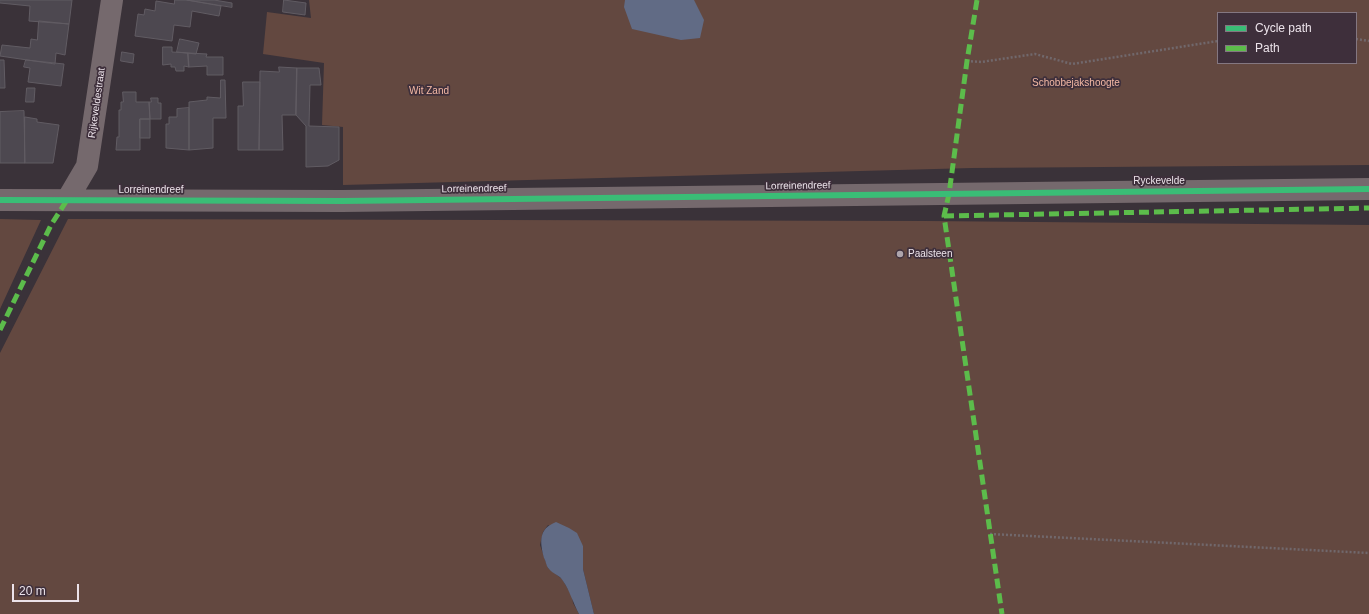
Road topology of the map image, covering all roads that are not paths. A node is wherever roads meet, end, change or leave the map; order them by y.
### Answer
1 (112, 0) edge
2 (1369, 189) edge
3 (949, 194) joint
4 (0, 200) edge
5 (67, 200) junction

1 - 5 street, Rijkeveldestraat
2 - 3 street, Ryckevelde
3 - 5 street, Lorreinendreef
4 - 5 street, Lorreinendreef

